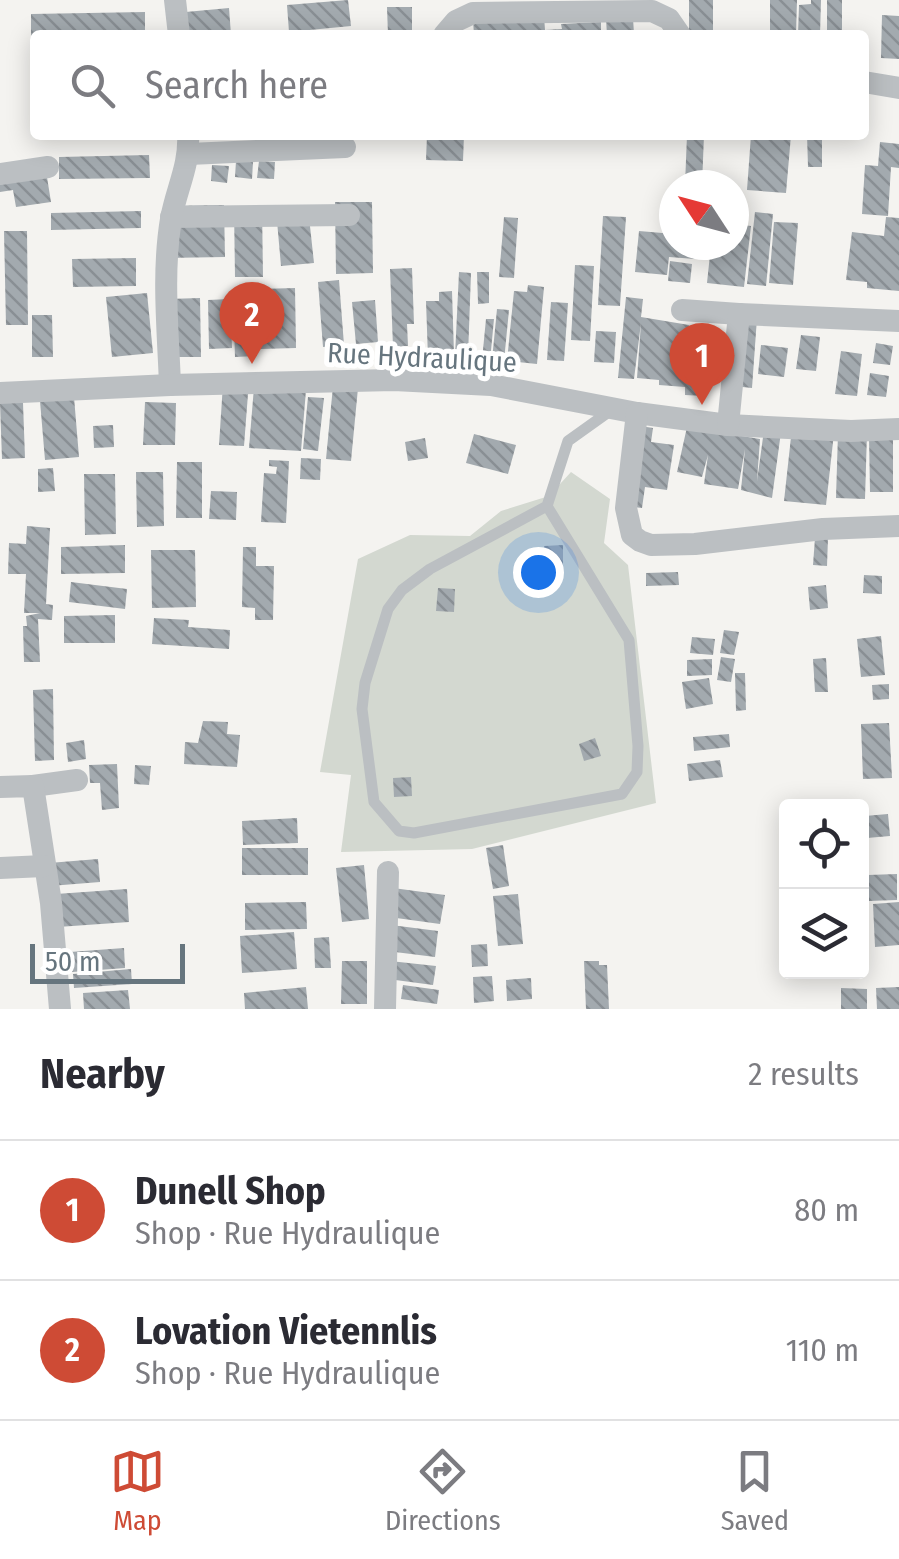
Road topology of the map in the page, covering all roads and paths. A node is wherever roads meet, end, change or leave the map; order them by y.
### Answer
1 (175, 0) edge
2 (178, 30) edge
3 (449, 30) edge
4 (676, 30) edge
5 (869, 83) edge
6 (899, 88) edge
7 (188, 144) edge
8 (345, 146) dead end
9 (48, 167) dead end
10 (0, 174) edge
11 (349, 216) dead end
12 (172, 217) junction
13 (682, 310) dead end
14 (739, 314) junction
15 (899, 321) edge
16 (170, 384) junction
17 (0, 393) edge
18 (614, 408) junction
19 (637, 413) junction
20 (728, 425) junction
21 (899, 429) edge
22 (547, 506) junction
23 (899, 526) edge
24 (77, 780) dead end
25 (33, 786) junction
26 (0, 788) edge
27 (44, 866) junction
28 (0, 868) edge
29 (388, 872) dead end
30 (60, 1009) edge
31 (385, 1009) edge

1 - 2 street
3 - 4 street
5 - 6 street
7 - 8 street
7 - 12 street
9 - 10 street
11 - 12 street
12 - 16 street
13 - 14 street
14 - 15 street
14 - 20 street
16 - 17 street, Rue Hydraulique
16 - 18 street, Rue Hydraulique
18 - 19 street, Rue Hydraulique
18 - 22 lane
19 - 20 street, Rue Hydraulique
19 - 23 street
20 - 21 street, Rue Hydraulique
22 - 22 lane
24 - 25 street
25 - 26 street
25 - 27 street
27 - 28 street
27 - 30 street
29 - 31 street

